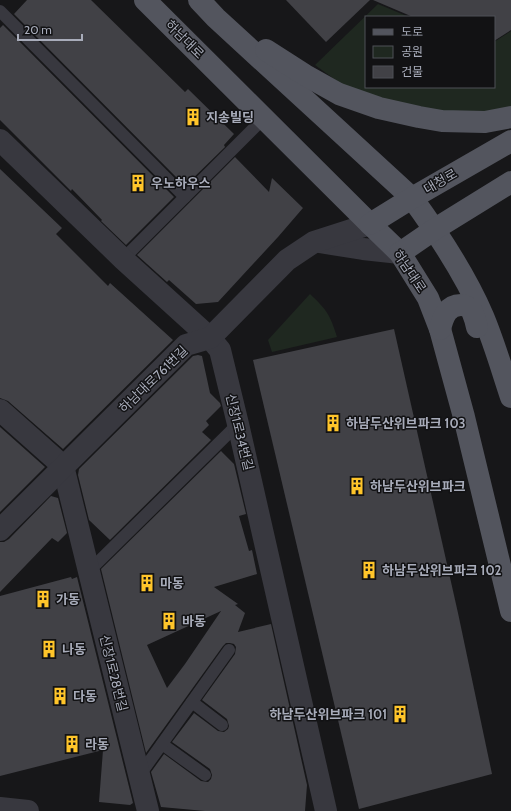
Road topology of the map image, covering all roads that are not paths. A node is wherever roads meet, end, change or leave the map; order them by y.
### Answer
1 (145, 0) edge
2 (199, 0) edge
3 (0, 11) edge
4 (216, 18) junction
5 (511, 117) edge
6 (264, 118) junction
7 (0, 140) edge
8 (511, 141) edge
9 (511, 182) edge
10 (185, 197) junction
11 (412, 198) junction
12 (370, 224) junction
13 (435, 229) junction
14 (314, 242) junction
15 (400, 253) junction
16 (123, 259) junction
17 (440, 329) junction
18 (210, 338) junction
19 (495, 350) junction
20 (511, 397) edge
21 (0, 410) edge
22 (238, 424) junction
23 (64, 466) junction
24 (0, 530) edge
25 (89, 571) junction
26 (511, 611) edge
27 (229, 650) dead end
28 (192, 702) junction
29 (222, 724) dead end
30 (162, 744) junction
31 (205, 775) dead end
32 (139, 776) junction
33 (0, 808) edge
34 (28, 811) edge
35 (148, 811) edge
36 (326, 811) edge

1 - 6 main road, 하남대로
2 - 4 main road
3 - 10 lane
4 - 5 main road
4 - 11 main road
6 - 10 lane
6 - 12 main road, 하남대로
7 - 16 street, 신장1로34번길
8 - 11 main road, 대청로
9 - 13 main road
10 - 16 lane
11 - 12 main road, 대청로
11 - 13 main road
12 - 14 street, 하남대로761번길
12 - 15 main road, 하남대로
13 - 15 main road
13 - 19 main road
14 - 15 street
14 - 18 street, 하남대로761번길
15 - 17 main road, 하남대로
16 - 18 street, 신장1로34번길
17 - 19 main road
17 - 26 main road, 하남대로
18 - 22 street, 신장1로34번길
18 - 23 street, 하남대로761번길
19 - 20 main road
21 - 23 street
22 - 25 lane
22 - 36 street, 신장1로34번길
23 - 24 street, 하남대로761번길
23 - 25 street, 신장1로28번길
25 - 32 street, 신장1로28번길
27 - 28 lane
28 - 29 lane
28 - 30 lane
30 - 31 lane
30 - 32 lane
32 - 35 street, 신장1로28번길
33 - 34 street

